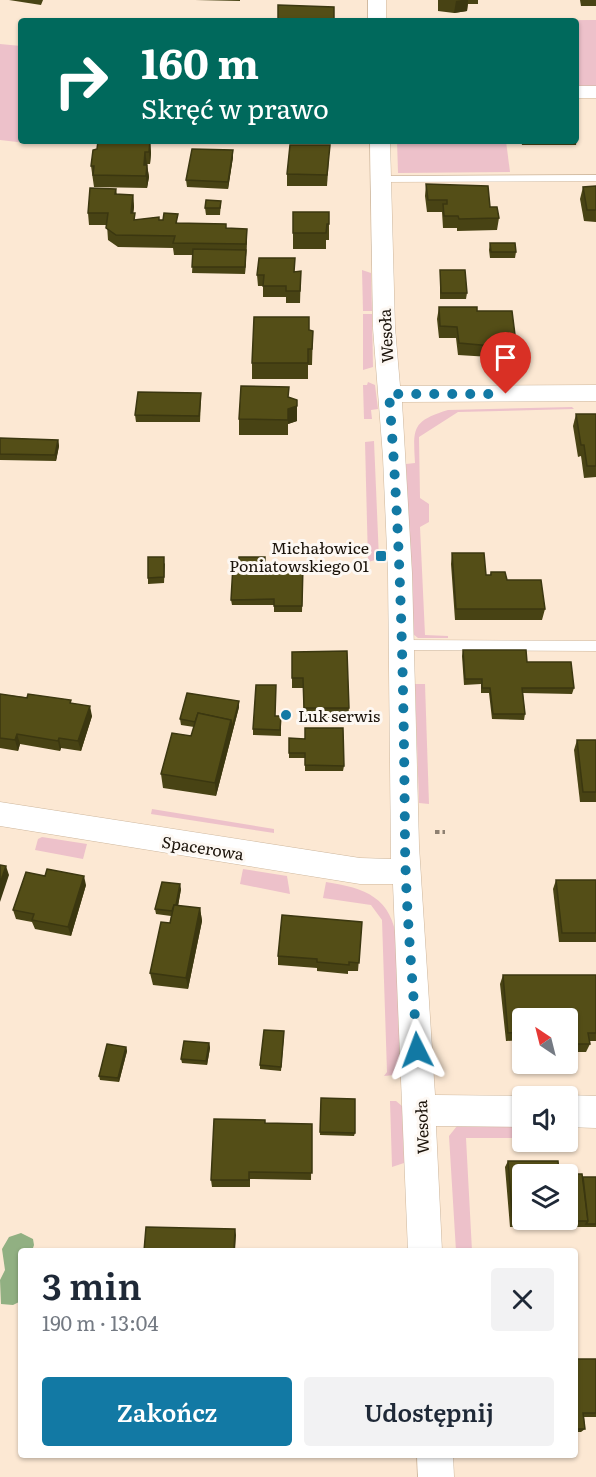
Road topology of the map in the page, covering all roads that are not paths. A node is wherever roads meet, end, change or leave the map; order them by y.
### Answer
1 (376, 0) edge
2 (377, 18) edge
3 (579, 92) edge
4 (596, 92) edge
5 (380, 144) edge
6 (596, 178) edge
7 (381, 179) junction
8 (596, 393) edge
9 (389, 394) junction
10 (402, 645) junction
11 (596, 646) edge
12 (0, 814) edge
13 (407, 873) junction
14 (420, 1110) junction
15 (512, 1111) edge
16 (578, 1111) edge
17 (596, 1112) edge
18 (425, 1248) edge
19 (435, 1458) edge
20 (436, 1477) edge

1 - 2 street
3 - 4 street
5 - 7 street, Wesoła
6 - 7 lane
7 - 9 street, Wesoła
8 - 9 street
9 - 10 street, Wesoła
10 - 11 lane
10 - 13 street, Wesoła
12 - 13 street, Spacerowa
13 - 14 street, Wesoła
14 - 15 street
14 - 18 street, Wesoła
16 - 17 street
19 - 20 street

